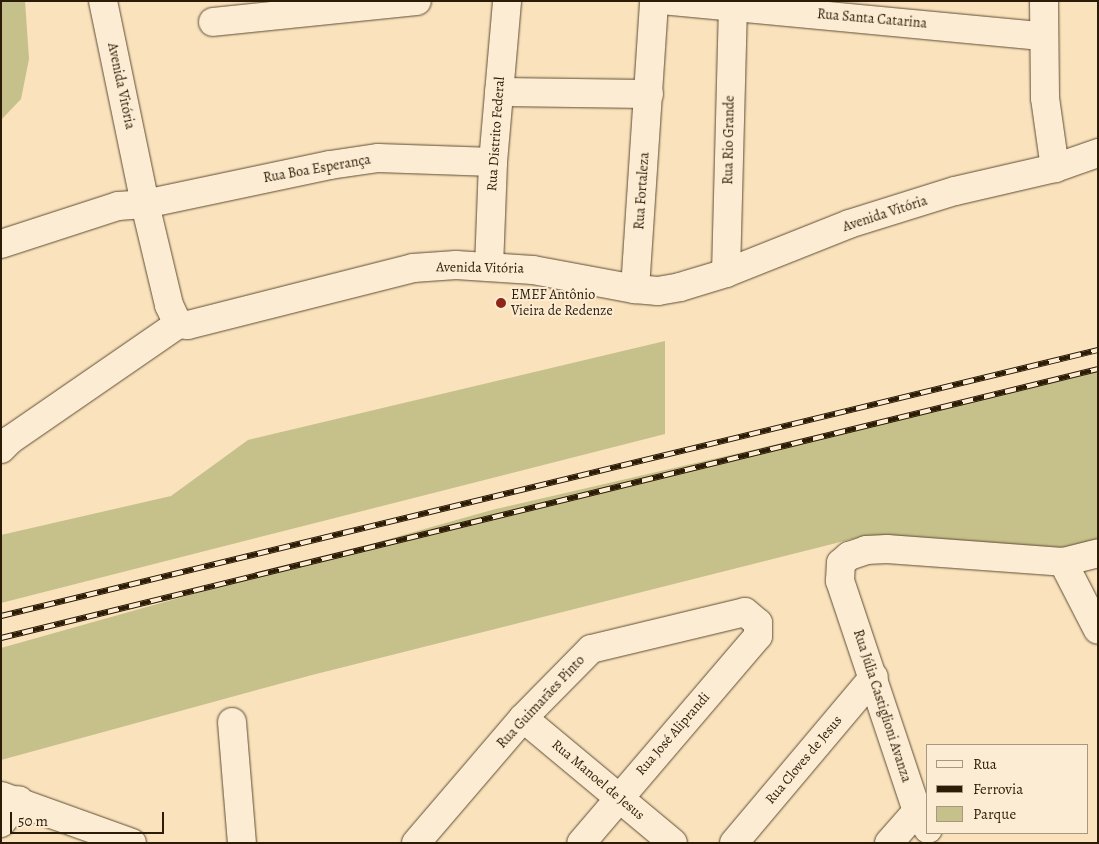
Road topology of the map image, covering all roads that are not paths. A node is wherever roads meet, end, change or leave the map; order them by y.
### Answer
1 (103, 1) edge
2 (416, 1) edge
3 (507, 1) edge
4 (654, 1) edge
5 (670, 1) edge
6 (1044, 1) edge
7 (356, 4) edge
8 (733, 6) junction
9 (213, 22) dead end
10 (1043, 36) junction
11 (499, 92) junction
12 (649, 94) junction
13 (1098, 153) edge
14 (492, 162) junction
15 (1056, 168) junction
16 (145, 204) junction
17 (1, 244) edge
18 (489, 267) junction
19 (726, 273) junction
20 (635, 288) junction
21 (178, 324) junction
22 (1, 449) edge
23 (1098, 553) edge
24 (1063, 562) junction
25 (758, 623) joint
26 (1098, 630) edge
27 (874, 677) junction
28 (523, 718) junction
29 (232, 722) dead end
30 (10, 798) edge
31 (618, 798) junction
32 (1, 823) edge
33 (925, 824) edge
34 (132, 843) edge
35 (242, 843) edge
36 (416, 843) edge
37 (581, 843) edge
38 (673, 843) edge
39 (734, 843) edge
40 (890, 843) edge

1 - 16 street, Avenida Vitória
2 - 7 street
3 - 11 street, Rua Distrito Federal
4 - 12 street, Rua Fortaleza
5 - 8 street, Rua Santa Catarina
6 - 10 street
7 - 9 street
8 - 10 street, Rua Santa Catarina
8 - 19 street, Rua Rio Grande
10 - 15 street
11 - 12 street
11 - 14 street, Rua Distrito Federal
12 - 20 street, Rua Fortaleza
13 - 15 street, Avenida Vitória
14 - 16 street, Rua Boa Esperança
14 - 18 street, Rua Distrito Federal
15 - 19 street, Avenida Vitória
16 - 17 street, Rua Boa Esperança
16 - 21 street, Avenida Vitória
18 - 20 street, Avenida Vitória
18 - 21 street, Avenida Vitória
19 - 20 street, Avenida Vitória
21 - 22 street
23 - 24 street
24 - 26 street
24 - 27 street, Rua Júlia Castiglioni Avanza
25 - 28 street, Rua Guimarães Pinto
25 - 31 street, Rua José Aliprandi
27 - 33 street, Rua Júlia Castiglioni Avanza
27 - 39 street, Rua Cloves de Jesus
28 - 31 street, Rua Manoel de Jesus
28 - 36 street, Rua Guimarães Pinto
29 - 35 street
30 - 32 street
30 - 34 street
31 - 37 street, Rua José Aliprandi
31 - 38 street, Rua Manoel de Jesus
33 - 40 street

